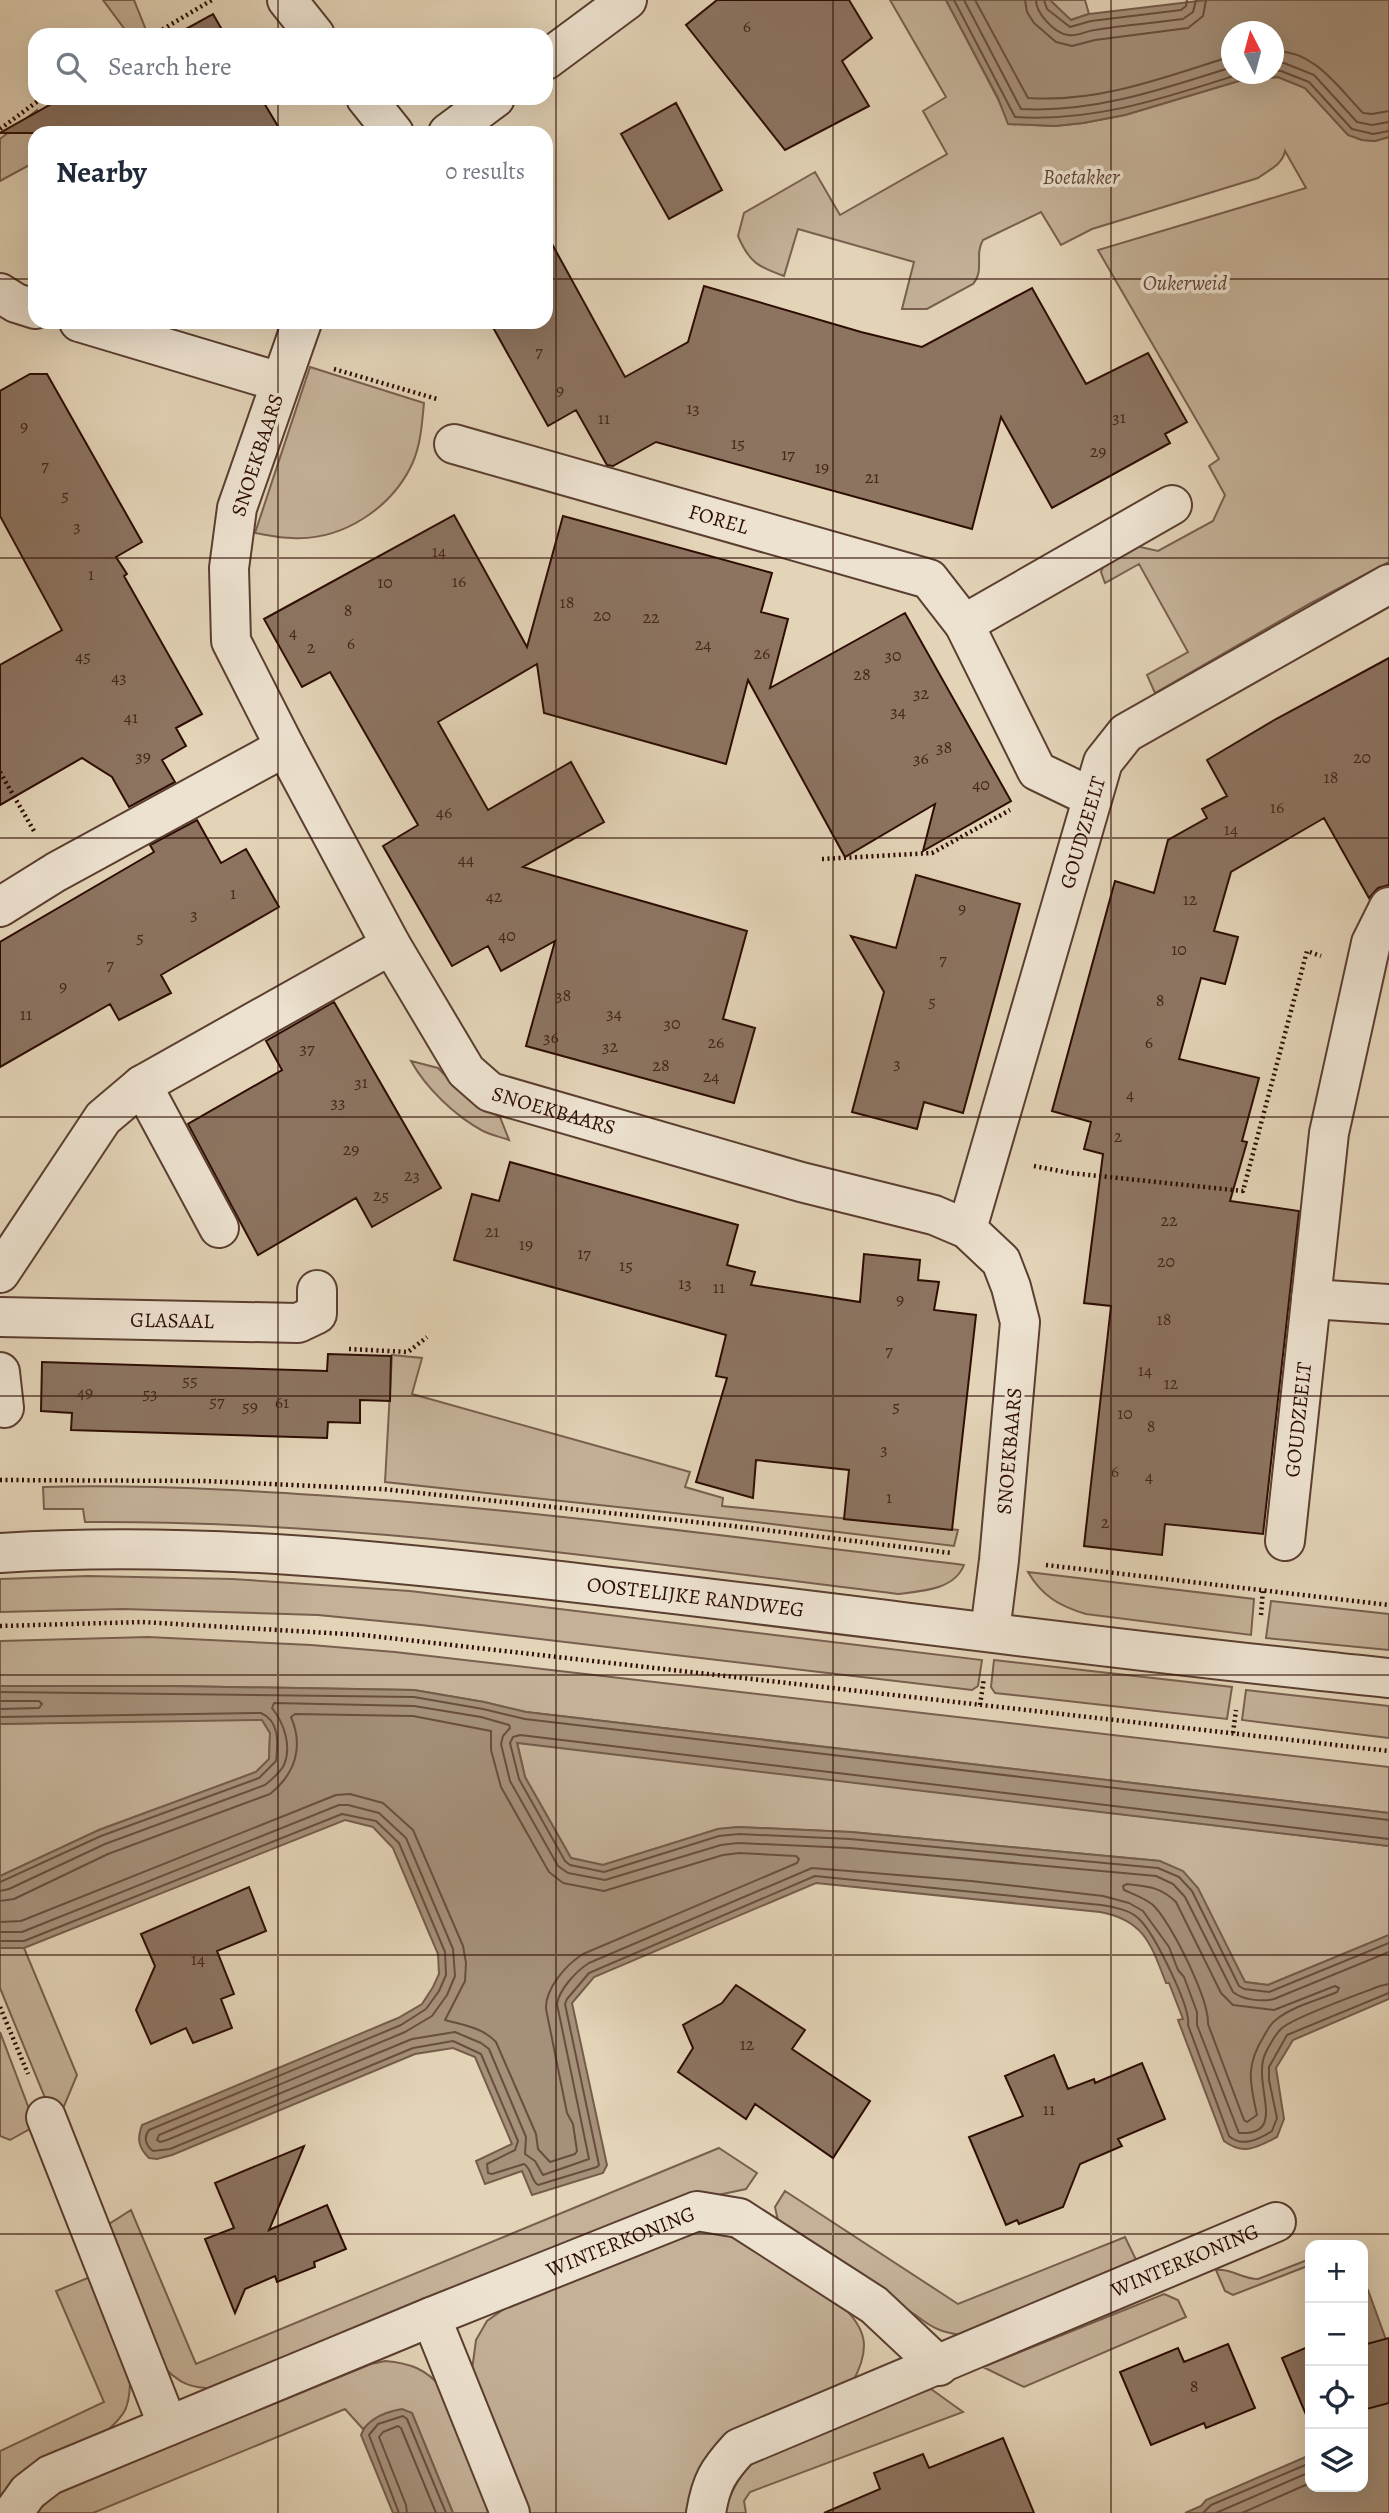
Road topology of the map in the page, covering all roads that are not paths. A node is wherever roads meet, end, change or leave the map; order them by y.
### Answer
1 (287, 0) edge
2 (627, 0) edge
3 (309, 28) edge
4 (553, 55) edge
5 (372, 105) edge
6 (486, 105) edge
7 (388, 126) edge
8 (457, 126) edge
9 (0, 293) edge
10 (28, 307) edge
11 (127, 329) edge
12 (290, 353) edge
13 (453, 444) dead end
14 (1172, 505) dead end
15 (1389, 583) edge
16 (964, 624) junction
17 (285, 747) junction
18 (1075, 789) junction
19 (0, 907) edge
20 (1389, 907) edge
21 (391, 945) junction
22 (142, 1085) junction
23 (219, 1228) dead end
24 (967, 1229) junction
25 (0, 1273) edge
26 (317, 1290) dead end
27 (1311, 1299) junction
28 (1389, 1304) edge
29 (0, 1317) edge
30 (1285, 1541) dead end
31 (0, 1553) edge
32 (990, 1632) junction
33 (1389, 1678) edge
34 (46, 2117) road end
35 (1276, 2222) dead end
36 (431, 2317) junction
37 (939, 2365) junction
38 (168, 2426) junction
39 (13, 2513) edge
40 (510, 2513) edge
41 (706, 2513) edge

1 - 3 street
2 - 4 street
5 - 7 street
6 - 8 street
9 - 10 street
11 - 12 street
12 - 17 street, SNOEKBAARS
13 - 16 street, FOREL
14 - 16 street
15 - 18 street, GOUDZEELT
16 - 18 street, FOREL
17 - 19 street
17 - 21 street, SNOEKBAARS
18 - 24 street, GOUDZEELT
20 - 27 street, GOUDZEELT
21 - 22 street
21 - 24 street, SNOEKBAARS
22 - 23 street
22 - 25 street
24 - 32 street, SNOEKBAARS
26 - 29 street, GLASAAL
27 - 28 street
27 - 30 street, GOUDZEELT
31 - 32 street, OOSTELIJKE RANDWEG
32 - 33 street, OOSTELIJKE RANDWEG
34 - 38 street
35 - 37 street, WINTERKONING
36 - 37 street, WINTERKONING
36 - 38 street, WINTERKONING
36 - 40 street
37 - 41 street, WINTERKONING
38 - 39 street, WINTERKONING

